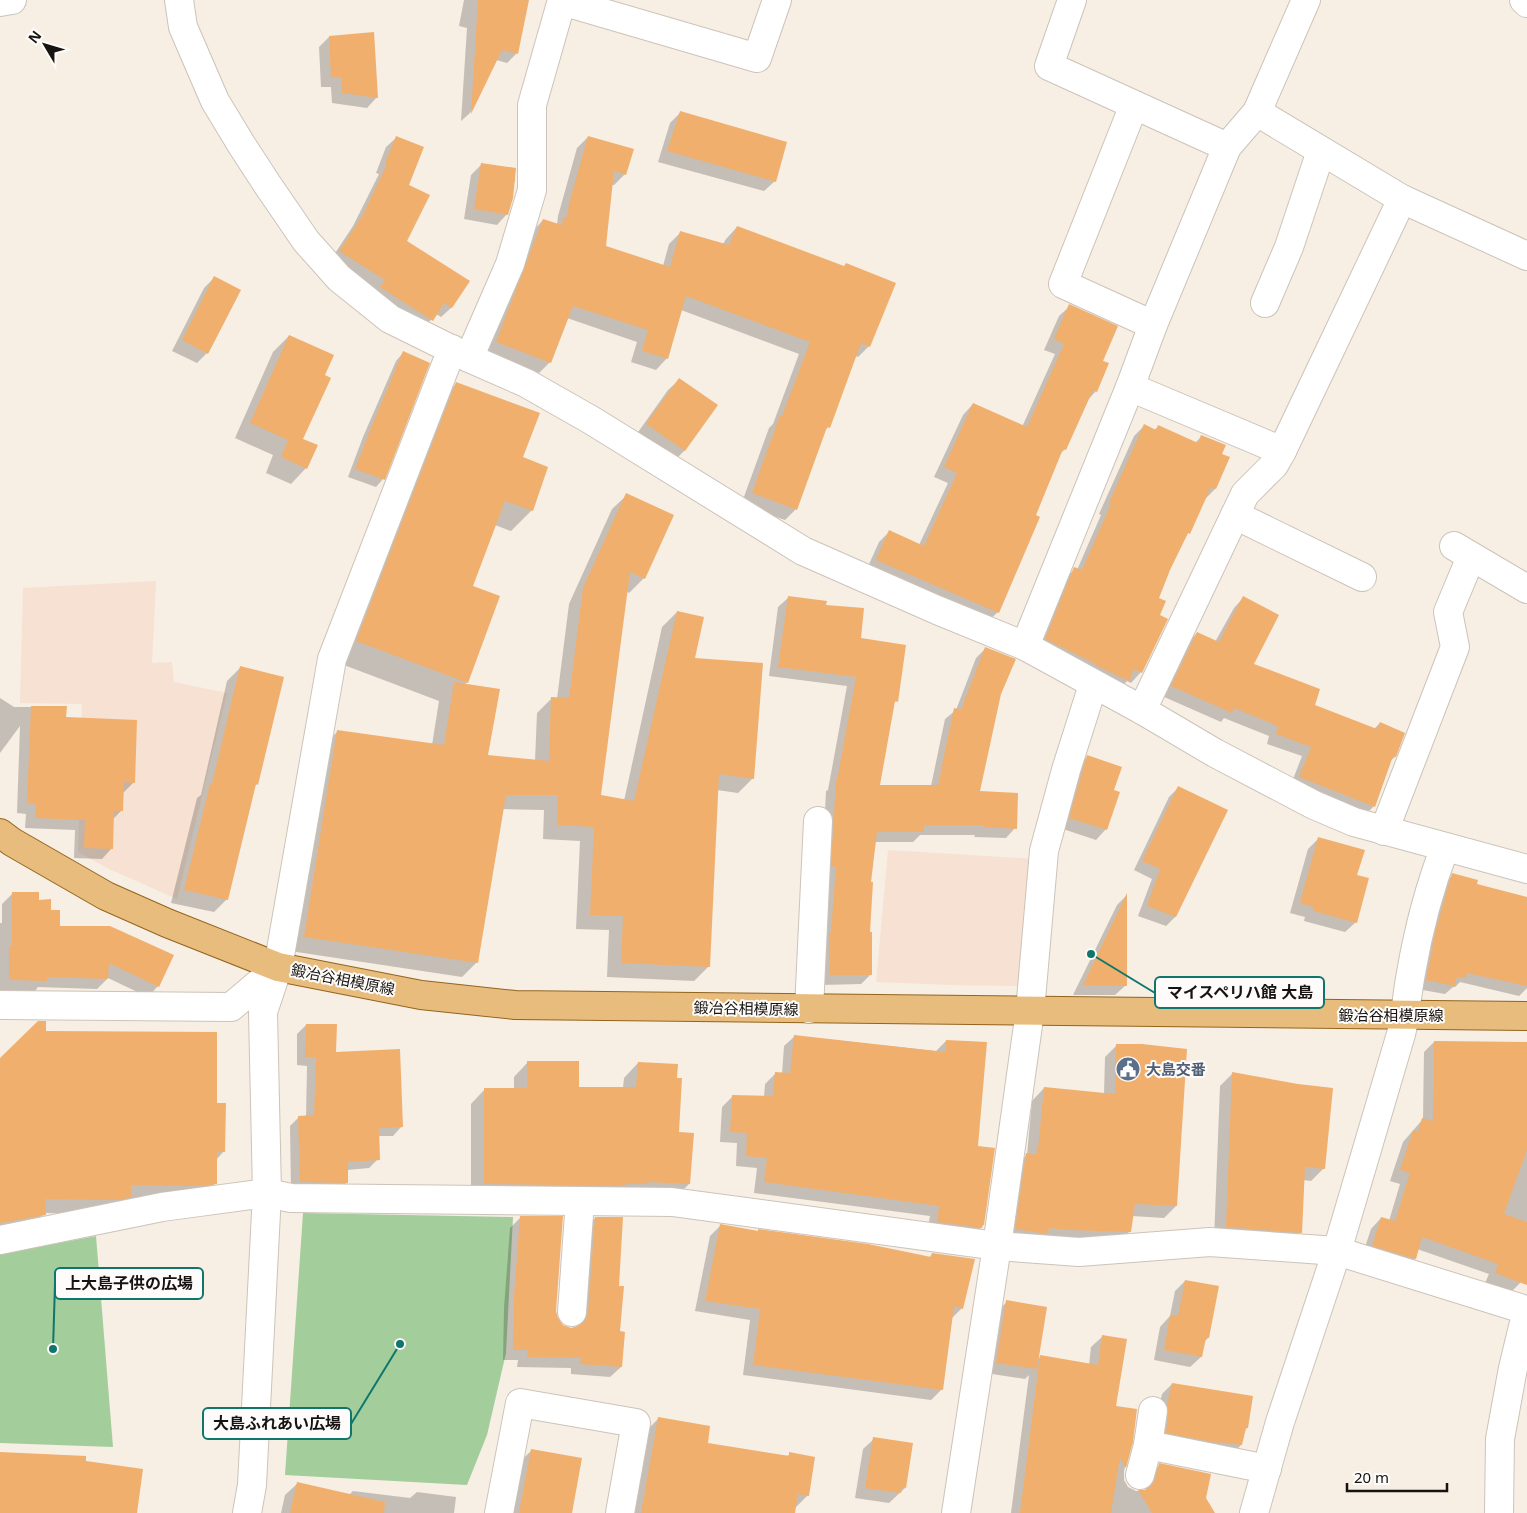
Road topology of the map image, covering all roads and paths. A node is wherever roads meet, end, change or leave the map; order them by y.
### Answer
1 (12, 0) edge
2 (179, 0) edge
3 (562, 0) edge
4 (777, 0) edge
5 (1072, 0) edge
6 (1306, 0) edge
7 (1524, 0) edge
8 (0, 2) edge
9 (1527, 3) edge
10 (1134, 105) junction
11 (1257, 112) junction
12 (1227, 147) junction
13 (1320, 151) junction
14 (1402, 199) junction
15 (1527, 256) edge
16 (1265, 303) dead end
17 (1153, 325) junction
18 (461, 353) junction
19 (1130, 387) junction
20 (1282, 451) junction
21 (1236, 515) junction
22 (1362, 577) dead end
23 (1527, 590) edge
24 (1025, 646) junction
25 (1093, 684) junction
26 (1142, 710) junction
27 (818, 822) dead end
28 (1384, 831) junction
29 (0, 834) edge
30 (1445, 847) junction
31 (1527, 869) edge
32 (278, 967) junction
33 (0, 1004) edge
34 (809, 1009) junction
35 (1030, 1011) junction
36 (1406, 1016) junction
37 (1527, 1016) edge
38 (266, 1193) junction
39 (580, 1201) junction
40 (0, 1240) edge
41 (997, 1246) junction
42 (1337, 1251) junction
43 (1527, 1310) edge
44 (572, 1312) dead end
45 (1520, 1371) edge
46 (1153, 1411) dead end
47 (1148, 1445) junction
48 (1267, 1469) junction
49 (1140, 1476) dead end
50 (247, 1513) edge
51 (499, 1513) edge
52 (620, 1513) edge
53 (956, 1513) edge
54 (1254, 1513) edge
55 (1499, 1513) edge

1 - 8 street
2 - 18 street
3 - 4 street
3 - 18 street
5 - 10 street
6 - 11 street
7 - 9 street
10 - 12 street
10 - 17 street
11 - 12 street
11 - 13 street
12 - 17 street
13 - 14 street
13 - 16 street
14 - 15 street
14 - 20 street
17 - 19 street
18 - 24 street
18 - 32 street
19 - 20 street
19 - 24 street
20 - 21 street
21 - 22 street
21 - 26 street
23 - 28 street
24 - 25 street
25 - 26 street
25 - 35 street
26 - 28 street
27 - 34 street
28 - 30 street
29 - 32 main road, 鍛冶谷相模原線
30 - 31 street
30 - 36 street
32 - 33 street
32 - 34 main road, 鍛冶谷相模原線
32 - 38 street
34 - 35 main road, 鍛冶谷相模原線
35 - 36 main road, 鍛冶谷相模原線
35 - 41 street
36 - 37 main road, 鍛冶谷相模原線
36 - 42 street
38 - 39 street
38 - 40 street
38 - 50 street
39 - 41 street
39 - 44 street
41 - 42 street
41 - 53 street
42 - 43 street
42 - 48 street
43 - 45 street
45 - 55 street
46 - 47 street
47 - 48 street
47 - 49 street
48 - 54 street
51 - 52 street

